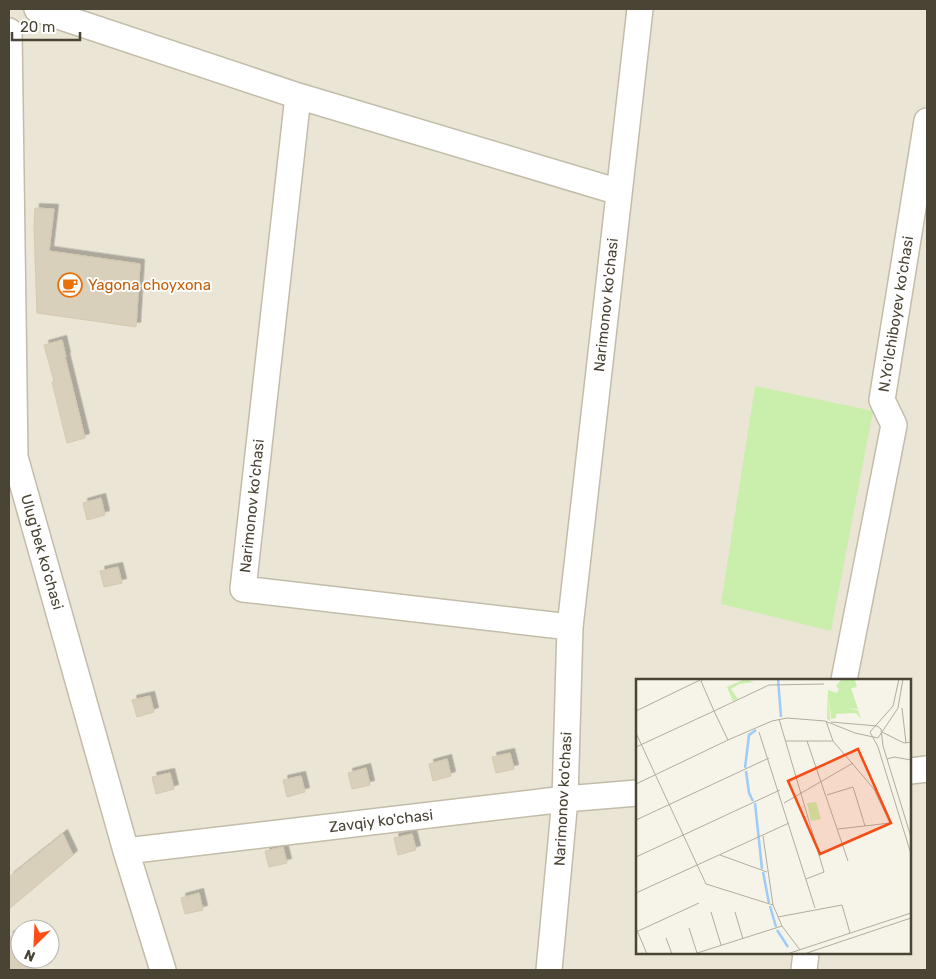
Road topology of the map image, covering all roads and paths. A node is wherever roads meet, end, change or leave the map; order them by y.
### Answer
1 (37, 9) edge
2 (640, 9) edge
3 (9, 31) edge
4 (298, 96) junction
5 (927, 121) edge
6 (619, 192) junction
7 (570, 627) junction
8 (844, 679) edge
9 (927, 769) edge
10 (911, 771) edge
11 (636, 793) edge
12 (565, 799) junction
13 (126, 851) junction
14 (806, 954) edge
15 (163, 970) edge
16 (550, 970) edge
17 (804, 970) edge

1 - 4 street
2 - 6 street, Narimonov ko'chasi
3 - 13 street, Ulug'bek ko'chasi
4 - 6 street
4 - 7 street, Narimonov ko'chasi
5 - 8 street, N.Yo'lchiboyev ko'chasi
6 - 7 street, Narimonov ko'chasi
7 - 12 street, Narimonov ko'chasi
9 - 10 street
11 - 12 street, Zavqiy ko'chasi
12 - 13 street, Zavqiy ko'chasi
12 - 16 street, Narimonov ko'chasi
13 - 15 street, Ulug'bek ko'chasi
14 - 17 street

